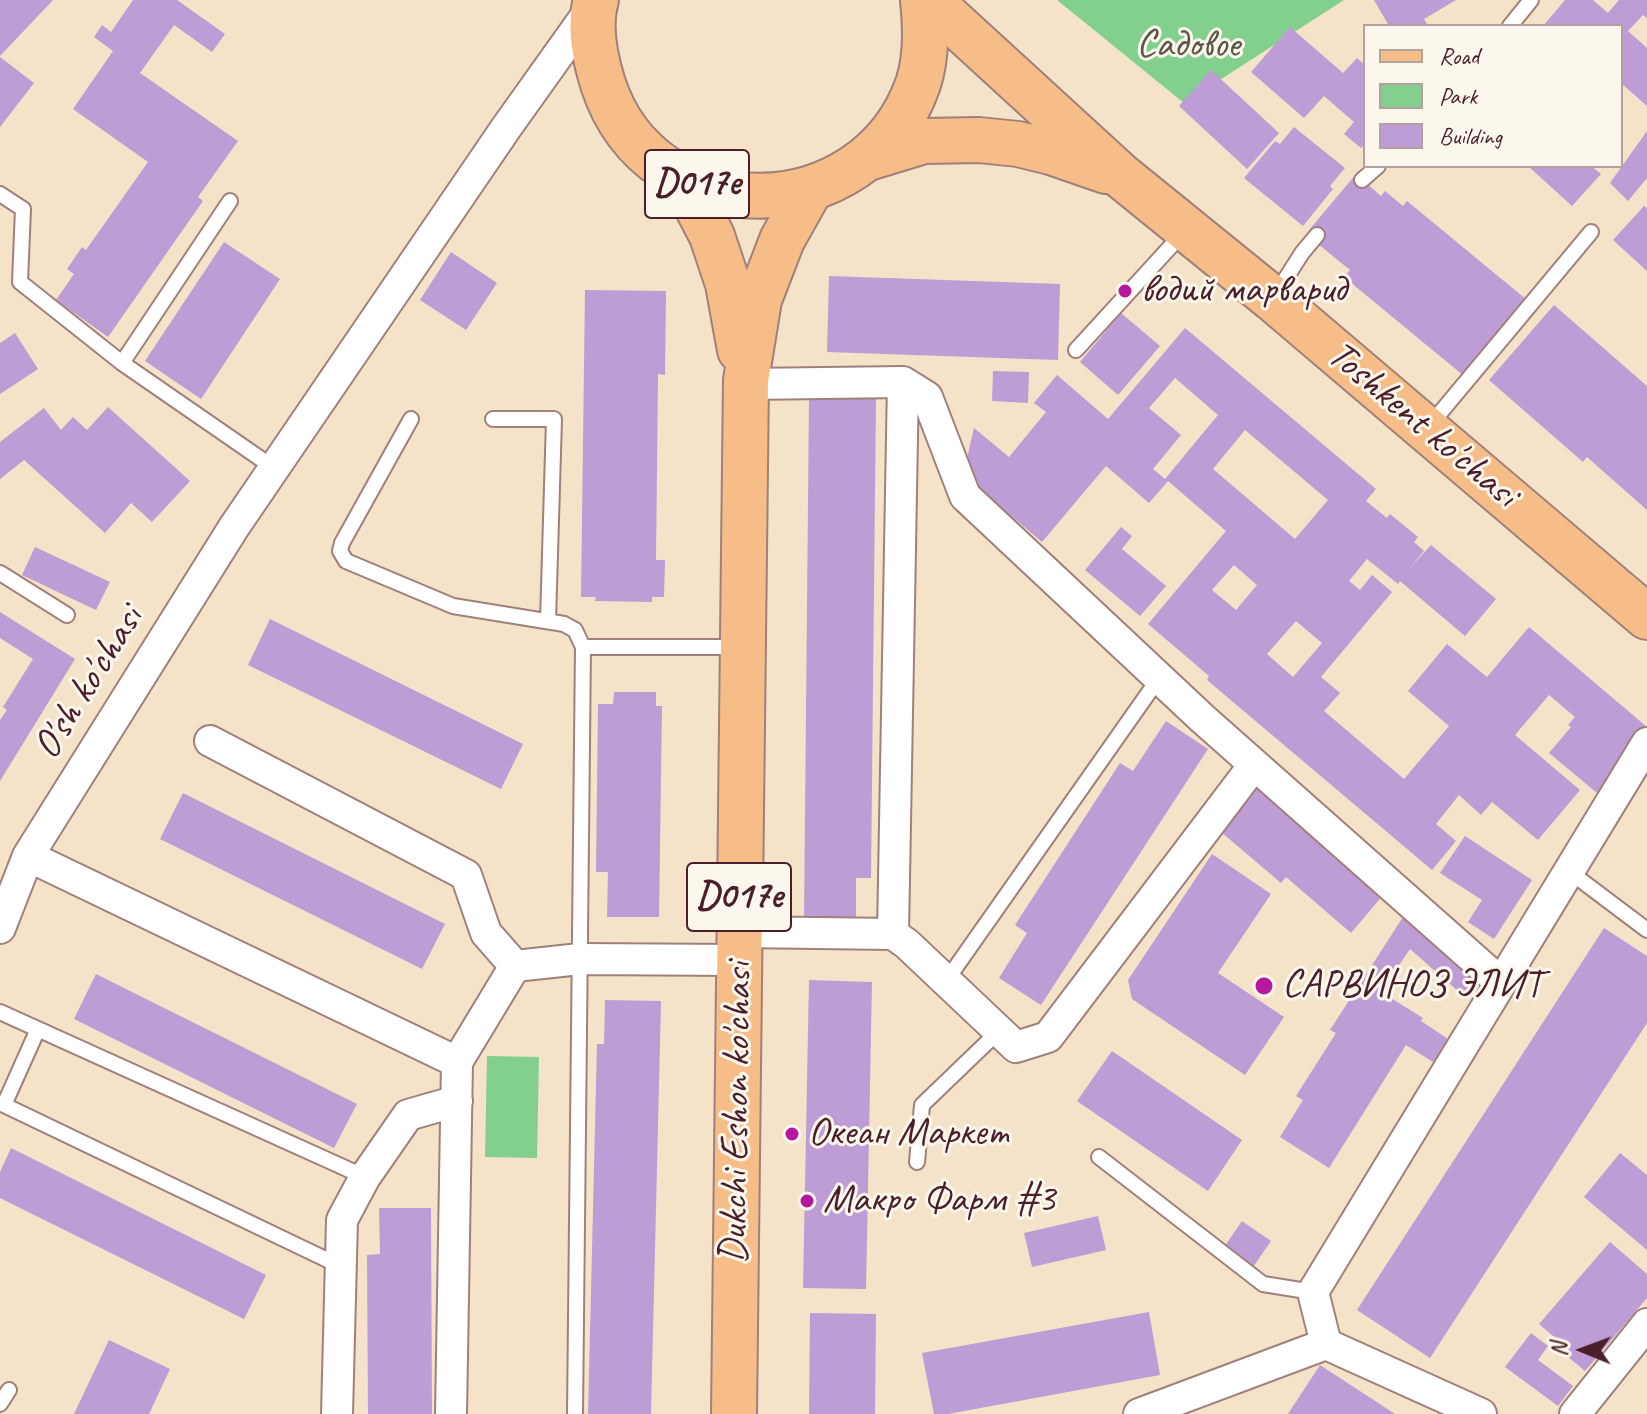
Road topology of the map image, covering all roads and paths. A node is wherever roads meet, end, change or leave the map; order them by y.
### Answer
1 (926, 0) edge
2 (1531, 0) edge
3 (595, 2) edge
4 (1512, 24) edge
5 (868, 158) junction
6 (1376, 168) edge
7 (1120, 175) junction
8 (682, 178) junction
9 (1362, 180) dead end
10 (810, 190) junction
11 (0, 194) edge
12 (230, 201) dead end
13 (1185, 230) junction
14 (1591, 232) dead end
15 (1317, 235) dead end
16 (1273, 299) junction
17 (1076, 350) dead end
18 (122, 363) junction
19 (746, 382) junction
20 (903, 382) junction
21 (411, 419) dead end
22 (493, 419) dead end
23 (1427, 429) junction
24 (274, 468) junction
25 (0, 573) edge
26 (67, 615) dead end
27 (1647, 617) edge
28 (548, 621) junction
29 (583, 647) junction
30 (743, 647) junction
31 (1159, 678) junction
32 (210, 741) dead end
33 (1647, 743) edge
34 (1254, 765) junction
35 (28, 856) junction
36 (1570, 872) junction
37 (0, 928) edge
38 (1647, 930) edge
39 (893, 934) junction
40 (739, 946) junction
41 (580, 959) junction
42 (515, 966) junction
43 (946, 981) junction
44 (1501, 983) junction
45 (0, 1012) edge
46 (38, 1029) junction
47 (999, 1031) junction
48 (457, 1062) junction
49 (457, 1101) junction
50 (2, 1104) edge
51 (1099, 1157) dead end
52 (917, 1162) dead end
53 (365, 1177) junction
54 (340, 1266) junction
55 (1313, 1292) junction
56 (1647, 1324) edge
57 (1326, 1344) junction
58 (9, 1390) dead end
59 (0, 1404) edge
60 (337, 1414) edge
61 (451, 1414) edge
62 (575, 1414) edge
63 (734, 1414) edge
64 (1139, 1414) edge
65 (1481, 1414) edge
66 (1575, 1414) edge

1 - 5 main road, D017e
1 - 7 main road, Toshkent ko'chasi
2 - 4 lane
3 - 8 main road, D017e
3 - 24 street, O'sh ko'chasi
5 - 7 main road
5 - 10 main road, D017e
6 - 9 lane
7 - 13 main road, Toshkent ko'chasi
8 - 10 main road, D017e
8 - 19 main road, D017e
10 - 19 main road, D017e
11 - 18 lane
12 - 18 lane
13 - 16 main road, Toshkent ko'chasi
13 - 17 lane
14 - 23 lane
15 - 16 lane
16 - 23 main road, Toshkent ko'chasi
18 - 24 lane
19 - 20 street
19 - 30 main road, Dukchi Eshon ko'chasi / D017e
20 - 31 street
20 - 39 street
21 - 28 lane
22 - 28 lane
23 - 27 main road, Toshkent ko'chasi
24 - 35 street, O'sh ko'chasi
25 - 26 lane
28 - 29 lane
29 - 30 lane
29 - 41 lane
30 - 40 main road, Dukchi Eshon ko'chasi / D017e
31 - 34 street
31 - 43 lane
32 - 42 street
33 - 36 street
34 - 44 street
34 - 47 street
35 - 37 street, O'sh ko'chasi
35 - 48 street
36 - 38 lane
36 - 44 street
39 - 40 street
39 - 43 street
40 - 41 street
40 - 63 main road, Dukchi Eshon ko'chasi / D017e
41 - 42 street
41 - 62 lane
42 - 48 street
43 - 47 street
44 - 55 street
45 - 46 lane
46 - 50 lane
46 - 53 lane
47 - 52 lane
48 - 49 street
49 - 53 street
49 - 61 street
50 - 54 lane
51 - 55 lane
53 - 54 street
54 - 60 street
55 - 57 street
56 - 66 street
57 - 64 street
57 - 65 street
58 - 59 lane

